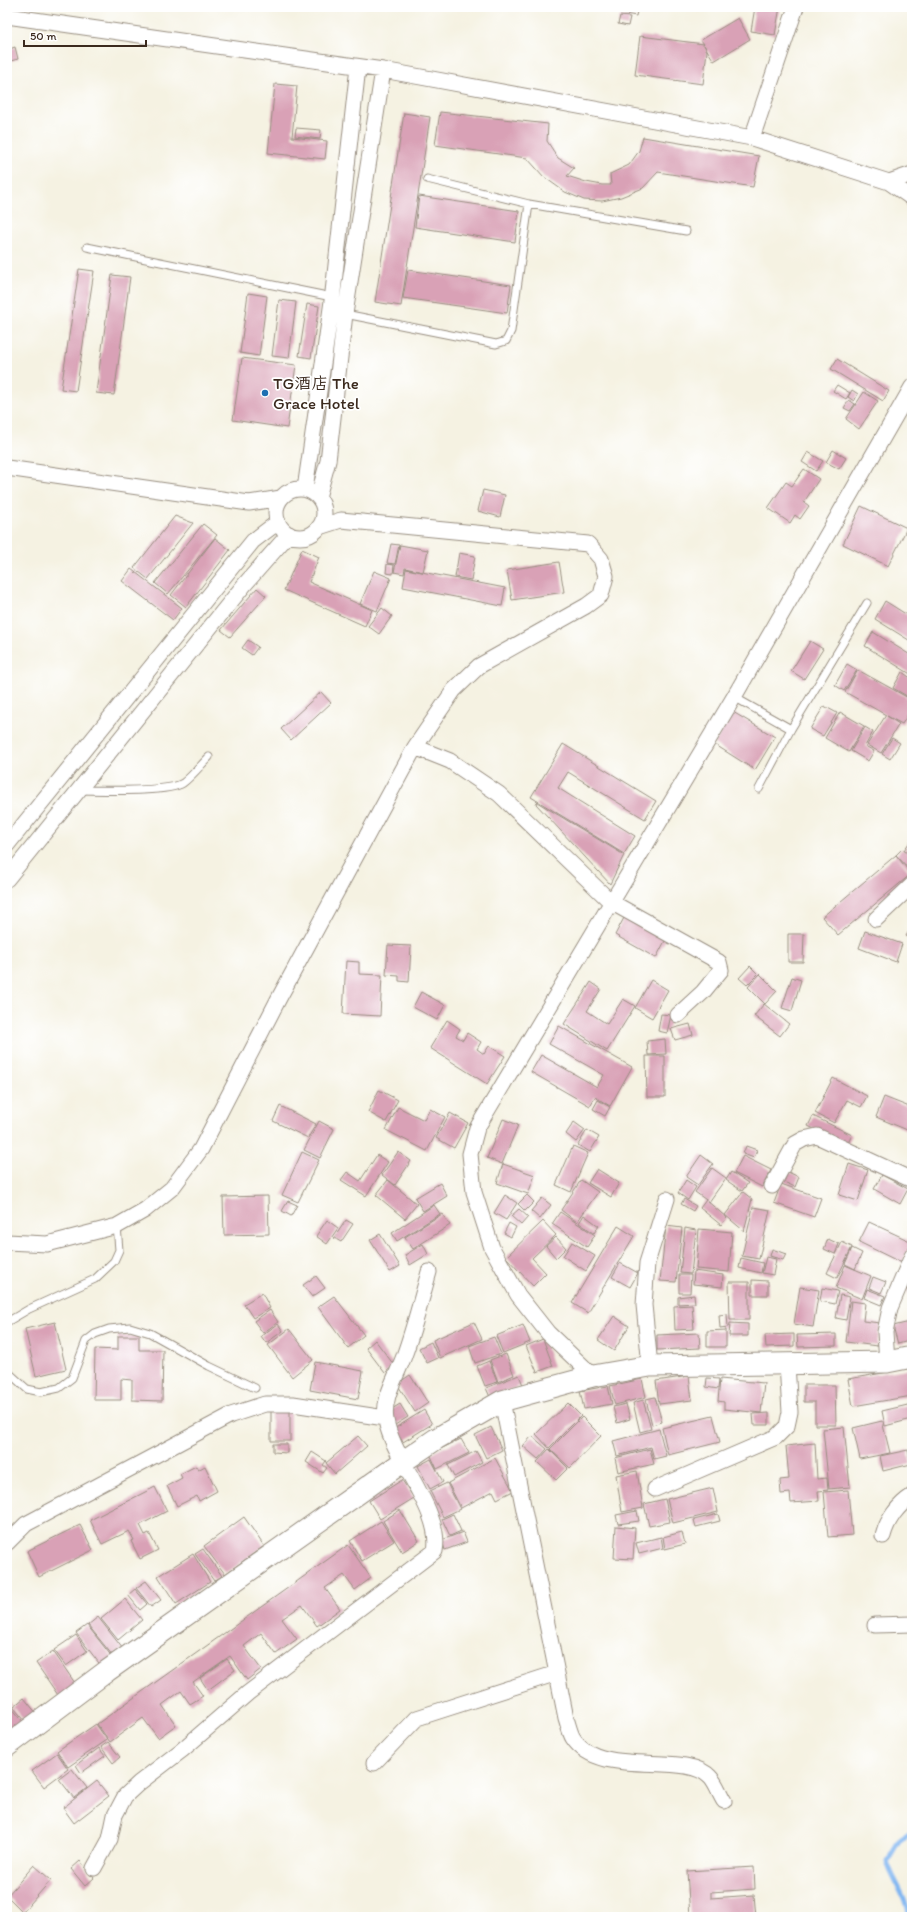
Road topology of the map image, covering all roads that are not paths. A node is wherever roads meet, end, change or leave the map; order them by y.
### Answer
1 (796, 7) edge
2 (7, 16) edge
3 (358, 67) junction
4 (383, 70) junction
5 (752, 138) junction
6 (912, 174) edge
7 (427, 179) dead end
8 (889, 182) junction
9 (912, 198) edge
10 (529, 204) junction
11 (686, 231) dead end
12 (86, 247) dead end
13 (332, 298) junction
14 (345, 314) junction
15 (912, 387) edge
16 (7, 468) edge
17 (281, 498) junction
18 (316, 498) junction
19 (250, 503) junction
20 (278, 520) junction
21 (341, 520) junction
22 (319, 527) junction
23 (289, 534) junction
24 (867, 603) dead end
25 (185, 625) junction
26 (201, 638) junction
27 (734, 697) junction
28 (791, 729) junction
29 (415, 747) junction
30 (209, 757) dead end
31 (62, 777) junction
32 (759, 789) dead end
33 (79, 790) junction
34 (7, 845) edge
35 (7, 879) edge
36 (912, 885) edge
37 (612, 902) junction
38 (876, 919) dead end
39 (678, 1015) dead end
40 (912, 1180) edge
41 (772, 1186) dead end
42 (667, 1200) dead end
43 (117, 1226) junction
44 (7, 1242) edge
45 (912, 1256) edge
46 (429, 1272) dead end
47 (7, 1322) edge
48 (912, 1357) edge
49 (888, 1362) junction
50 (787, 1364) junction
51 (650, 1366) junction
52 (7, 1371) edge
53 (592, 1376) junction
54 (255, 1388) dead end
55 (502, 1401) junction
56 (386, 1418) junction
57 (404, 1461) junction
58 (655, 1489) dead end
59 (912, 1496) edge
60 (883, 1536) dead end
61 (7, 1542) edge
62 (912, 1624) edge
63 (875, 1625) dead end
64 (557, 1673) junction
65 (7, 1746) edge
66 (374, 1763) dead end
67 (724, 1801) dead end
68 (94, 1868) dead end

1 - 5 street
2 - 3 street
3 - 4 street
3 - 13 street
4 - 5 street
4 - 14 street
5 - 8 street
6 - 8 street
7 - 10 lane
8 - 9 street
10 - 11 lane
10 - 14 lane
12 - 13 lane
13 - 18 street
14 - 18 street
15 - 27 street
16 - 19 street
17 - 18 street
17 - 19 street
17 - 20 street
18 - 21 street
18 - 22 street
19 - 20 street
20 - 23 street
20 - 25 street
21 - 22 street
21 - 29 street
22 - 23 street
23 - 26 street
24 - 28 lane
25 - 26 street
25 - 31 street
26 - 33 street
27 - 28 lane
27 - 37 street
28 - 32 lane
29 - 37 street
29 - 43 street
30 - 33 lane
31 - 33 street
31 - 34 street
33 - 35 street
36 - 38 street
37 - 39 street
37 - 53 street
40 - 41 street
42 - 51 street
43 - 44 street
43 - 47 lane
45 - 49 street
46 - 56 street
48 - 49 street
49 - 50 street
50 - 51 street
50 - 58 street
51 - 53 street
52 - 54 lane
53 - 55 street
55 - 57 street
55 - 64 street
56 - 57 street
56 - 61 street
57 - 65 street
57 - 68 street
59 - 60 street
62 - 63 street
64 - 66 street
64 - 67 street

